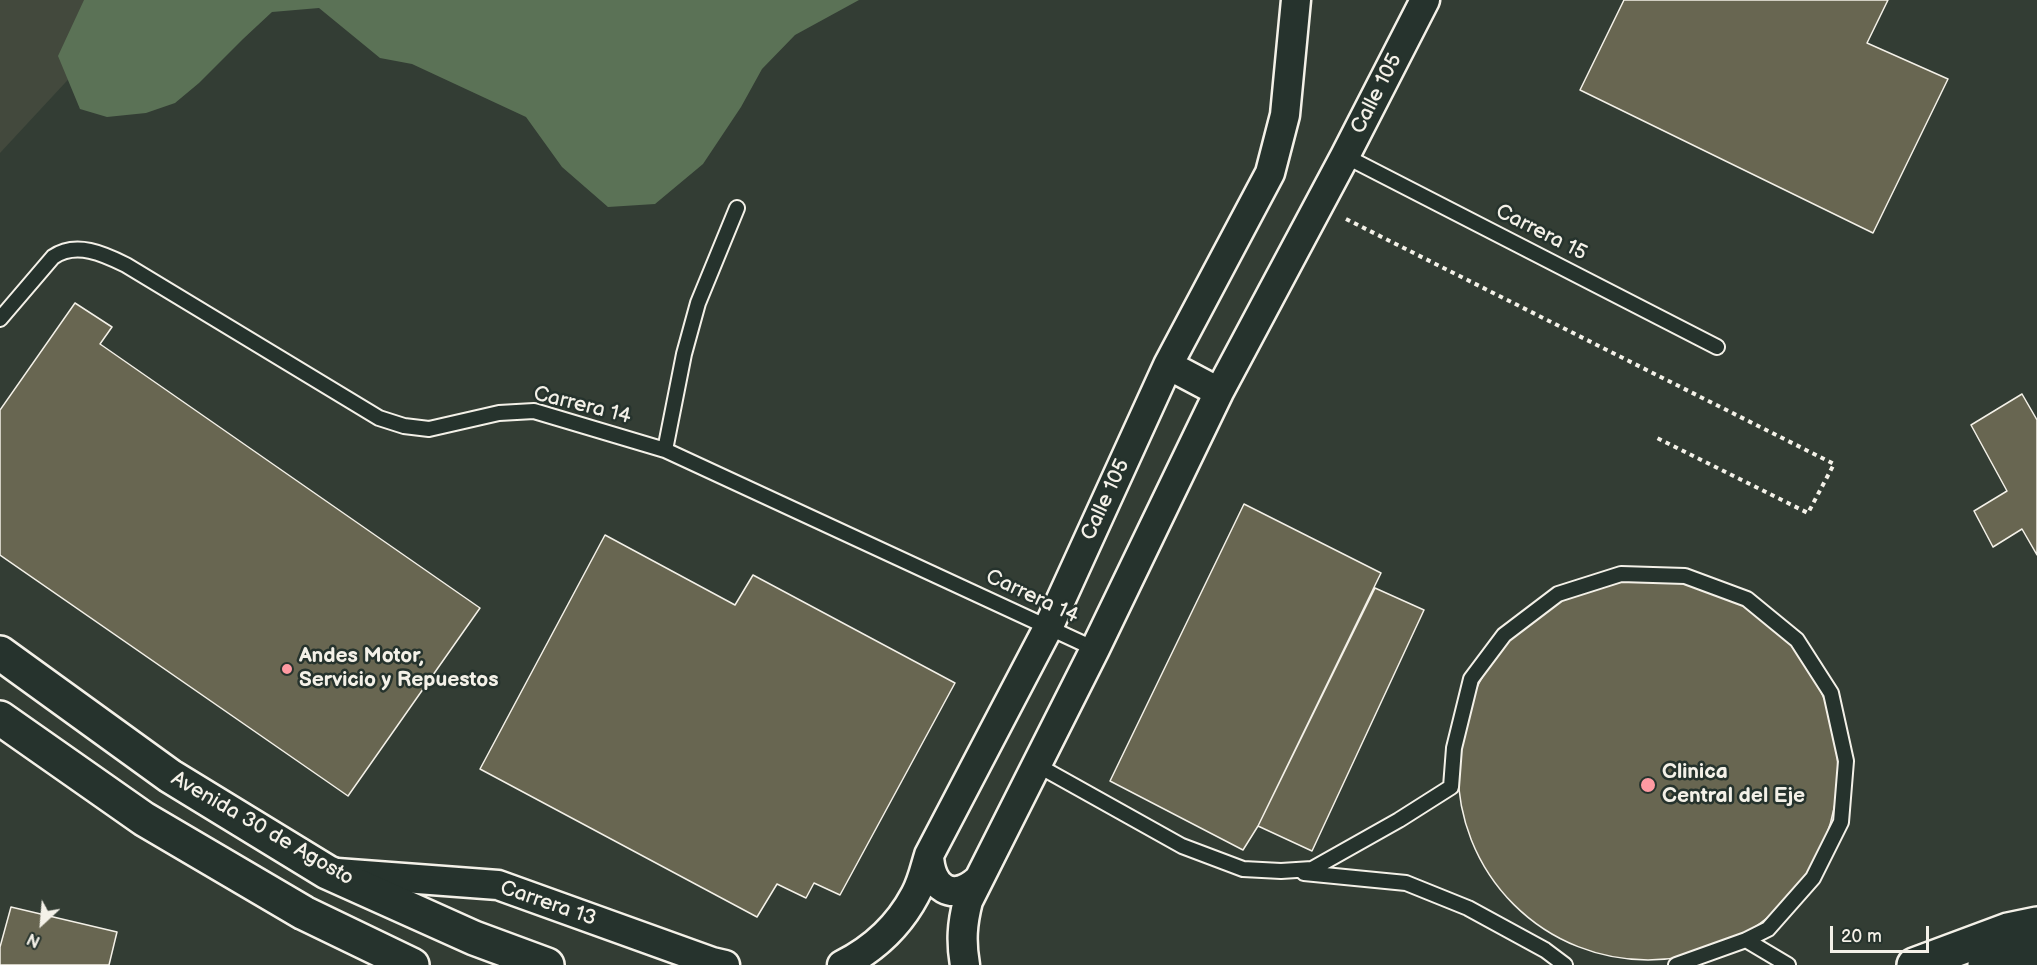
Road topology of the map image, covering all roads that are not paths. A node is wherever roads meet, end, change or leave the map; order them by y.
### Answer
1 (1296, 0) edge
2 (1425, 0) edge
3 (1345, 156) junction
4 (737, 208) dead end
5 (0, 319) edge
6 (1717, 347) dead end
7 (1168, 365) junction
8 (1219, 392) junction
9 (665, 450) junction
10 (1048, 628) junction
11 (1095, 650) junction
12 (0, 653) edge
13 (0, 718) edge
14 (1037, 765) junction
15 (929, 855) junction
16 (1281, 871) junction
17 (327, 872) junction
18 (978, 880) junction
19 (2037, 924) edge
20 (1746, 940) junction
21 (2037, 957) edge
22 (412, 965) edge
23 (547, 965) edge
24 (725, 965) edge
25 (842, 965) edge
26 (965, 965) edge
27 (1565, 965) edge
28 (1676, 965) edge
29 (1788, 965) edge
30 (1914, 965) edge
31 (1985, 965) edge

1 - 7 street, Calle 105
2 - 3 street, Calle 105
3 - 6 lane, Carrera 15
3 - 8 street, Calle 105
4 - 9 lane
5 - 9 lane, Carrera 14
7 - 8 street
7 - 10 street, Calle 105
8 - 11 street, Calle 105
9 - 10 lane, Carrera 14
10 - 11 lane, Carrera 14
10 - 15 street, Calle 105
11 - 14 street, Calle 105
12 - 17 main road, Avenida 30 de Agosto
13 - 22 main road
14 - 16 lane
14 - 18 street, Calle 105
15 - 18 street
15 - 25 street, Calle 105
16 - 20 lane
16 - 27 lane
17 - 23 main road, Avenida 30 de Agosto
17 - 24 street, Carrera 13
18 - 26 street, Calle 105
19 - 30 main road
20 - 28 lane
20 - 29 lane
21 - 31 main road

